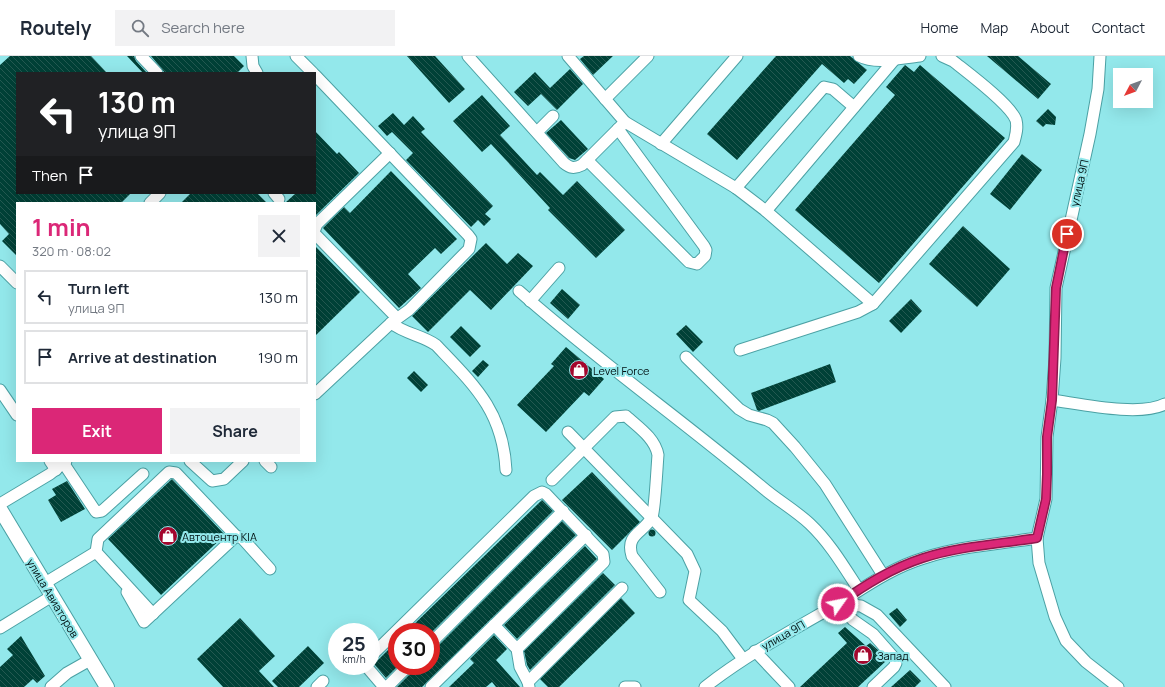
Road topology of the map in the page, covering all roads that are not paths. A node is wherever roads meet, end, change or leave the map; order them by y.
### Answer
1 (141, 56) edge
2 (252, 56) edge
3 (296, 56) edge
4 (468, 56) edge
5 (648, 56) edge
6 (737, 56) edge
7 (859, 56) edge
8 (920, 56) edge
9 (942, 56) edge
10 (1100, 56) edge
11 (895, 59) junction
12 (572, 60) edge
13 (156, 72) edge
14 (256, 72) edge
15 (312, 72) edge
16 (316, 76) edge
17 (605, 99) junction
18 (854, 108) junction
19 (553, 116) dead end
20 (622, 126) junction
21 (537, 132) junction
22 (661, 144) junction
23 (390, 153) junction
24 (587, 160) junction
25 (736, 188) junction
26 (159, 194) edge
27 (151, 202) edge
28 (766, 211) junction
29 (316, 226) edge
30 (316, 235) edge
31 (0, 266) edge
32 (560, 268) dead end
33 (16, 283) edge
34 (519, 291) dead end
35 (530, 301) junction
36 (873, 304) junction
37 (394, 320) junction
38 (740, 350) dead end
39 (686, 357) dead end
40 (0, 390) edge
41 (316, 393) edge
42 (1052, 400) junction
43 (1165, 404) edge
44 (16, 414) edge
45 (568, 432) dead end
46 (583, 448) junction
47 (191, 462) edge
48 (242, 462) edge
49 (59, 464) edge
50 (506, 470) dead end
51 (143, 474) dead end
52 (552, 480) dead end
53 (0, 504) edge
54 (0, 509) edge
55 (563, 511) junction
56 (652, 517) junction
57 (586, 535) junction
58 (236, 536) junction
59 (1037, 538) junction
60 (96, 552) junction
61 (270, 569) dead end
62 (883, 575) junction
63 (44, 583) junction
64 (622, 588) dead end
65 (859, 590) junction
66 (660, 592) dead end
67 (52, 596) junction
68 (838, 604) junction
69 (494, 625) junction
70 (0, 628) edge
71 (440, 634) edge
72 (380, 647) edge
73 (517, 649) junction
74 (755, 651) junction
75 (743, 659) junction
76 (90, 660) junction
77 (374, 675) edge
78 (398, 675) edge
79 (529, 685) edge
80 (51, 687) edge
81 (107, 687) edge
82 (385, 687) edge
83 (431, 687) edge
84 (625, 687) edge
85 (635, 687) edge
86 (705, 687) edge
87 (789, 687) edge
88 (873, 687) edge
89 (945, 687) edge
90 (1118, 687) edge

1 - 13 street
2 - 14 street
3 - 15 street
4 - 21 street
5 - 17 street
6 - 22 street
7 - 11 street
8 - 11 street
9 - 36 street
10 - 42 street, улица 9П
11 - 18 street
12 - 17 street
16 - 23 street
17 - 20 street
18 - 25 street
18 - 28 street
19 - 21 street
20 - 22 street
20 - 24 street
20 - 24 street
21 - 24 street
22 - 25 street
23 - 29 street
23 - 37 street
25 - 28 street
26 - 27 street
28 - 36 street
30 - 37 street
31 - 33 street
32 - 35 street
34 - 35 street
35 - 65 street
36 - 38 street
37 - 41 street
37 - 50 street
39 - 62 street
40 - 44 street
42 - 43 street
42 - 59 street, улица 9П
45 - 46 street
46 - 52 street
46 - 56 street
46 - 56 street
47 - 48 street
49 - 51 street
49 - 53 street
54 - 63 main road, улица Авиаторов
55 - 57 street
55 - 71 street
55 - 72 street
56 - 66 street
56 - 75 street
57 - 69 street
57 - 73 street
58 - 60 street
58 - 60 street
58 - 61 street
59 - 62 street, улица 9П
59 - 90 street
60 - 63 street
62 - 65 street, улица 9П
63 - 67 main road, улица Авиаторов
64 - 79 street
65 - 68 street, улица 9П
67 - 70 street
67 - 76 main road, улица Авиаторов
68 - 74 street, улица 9П
68 - 88 street
68 - 89 street
69 - 73 street
69 - 83 street
73 - 79 street
74 - 75 street, улица 9П
74 - 87 street
75 - 86 street, улица 9П
76 - 80 street
76 - 81 main road, улица Авиаторов
77 - 82 street
78 - 82 street
84 - 85 street

